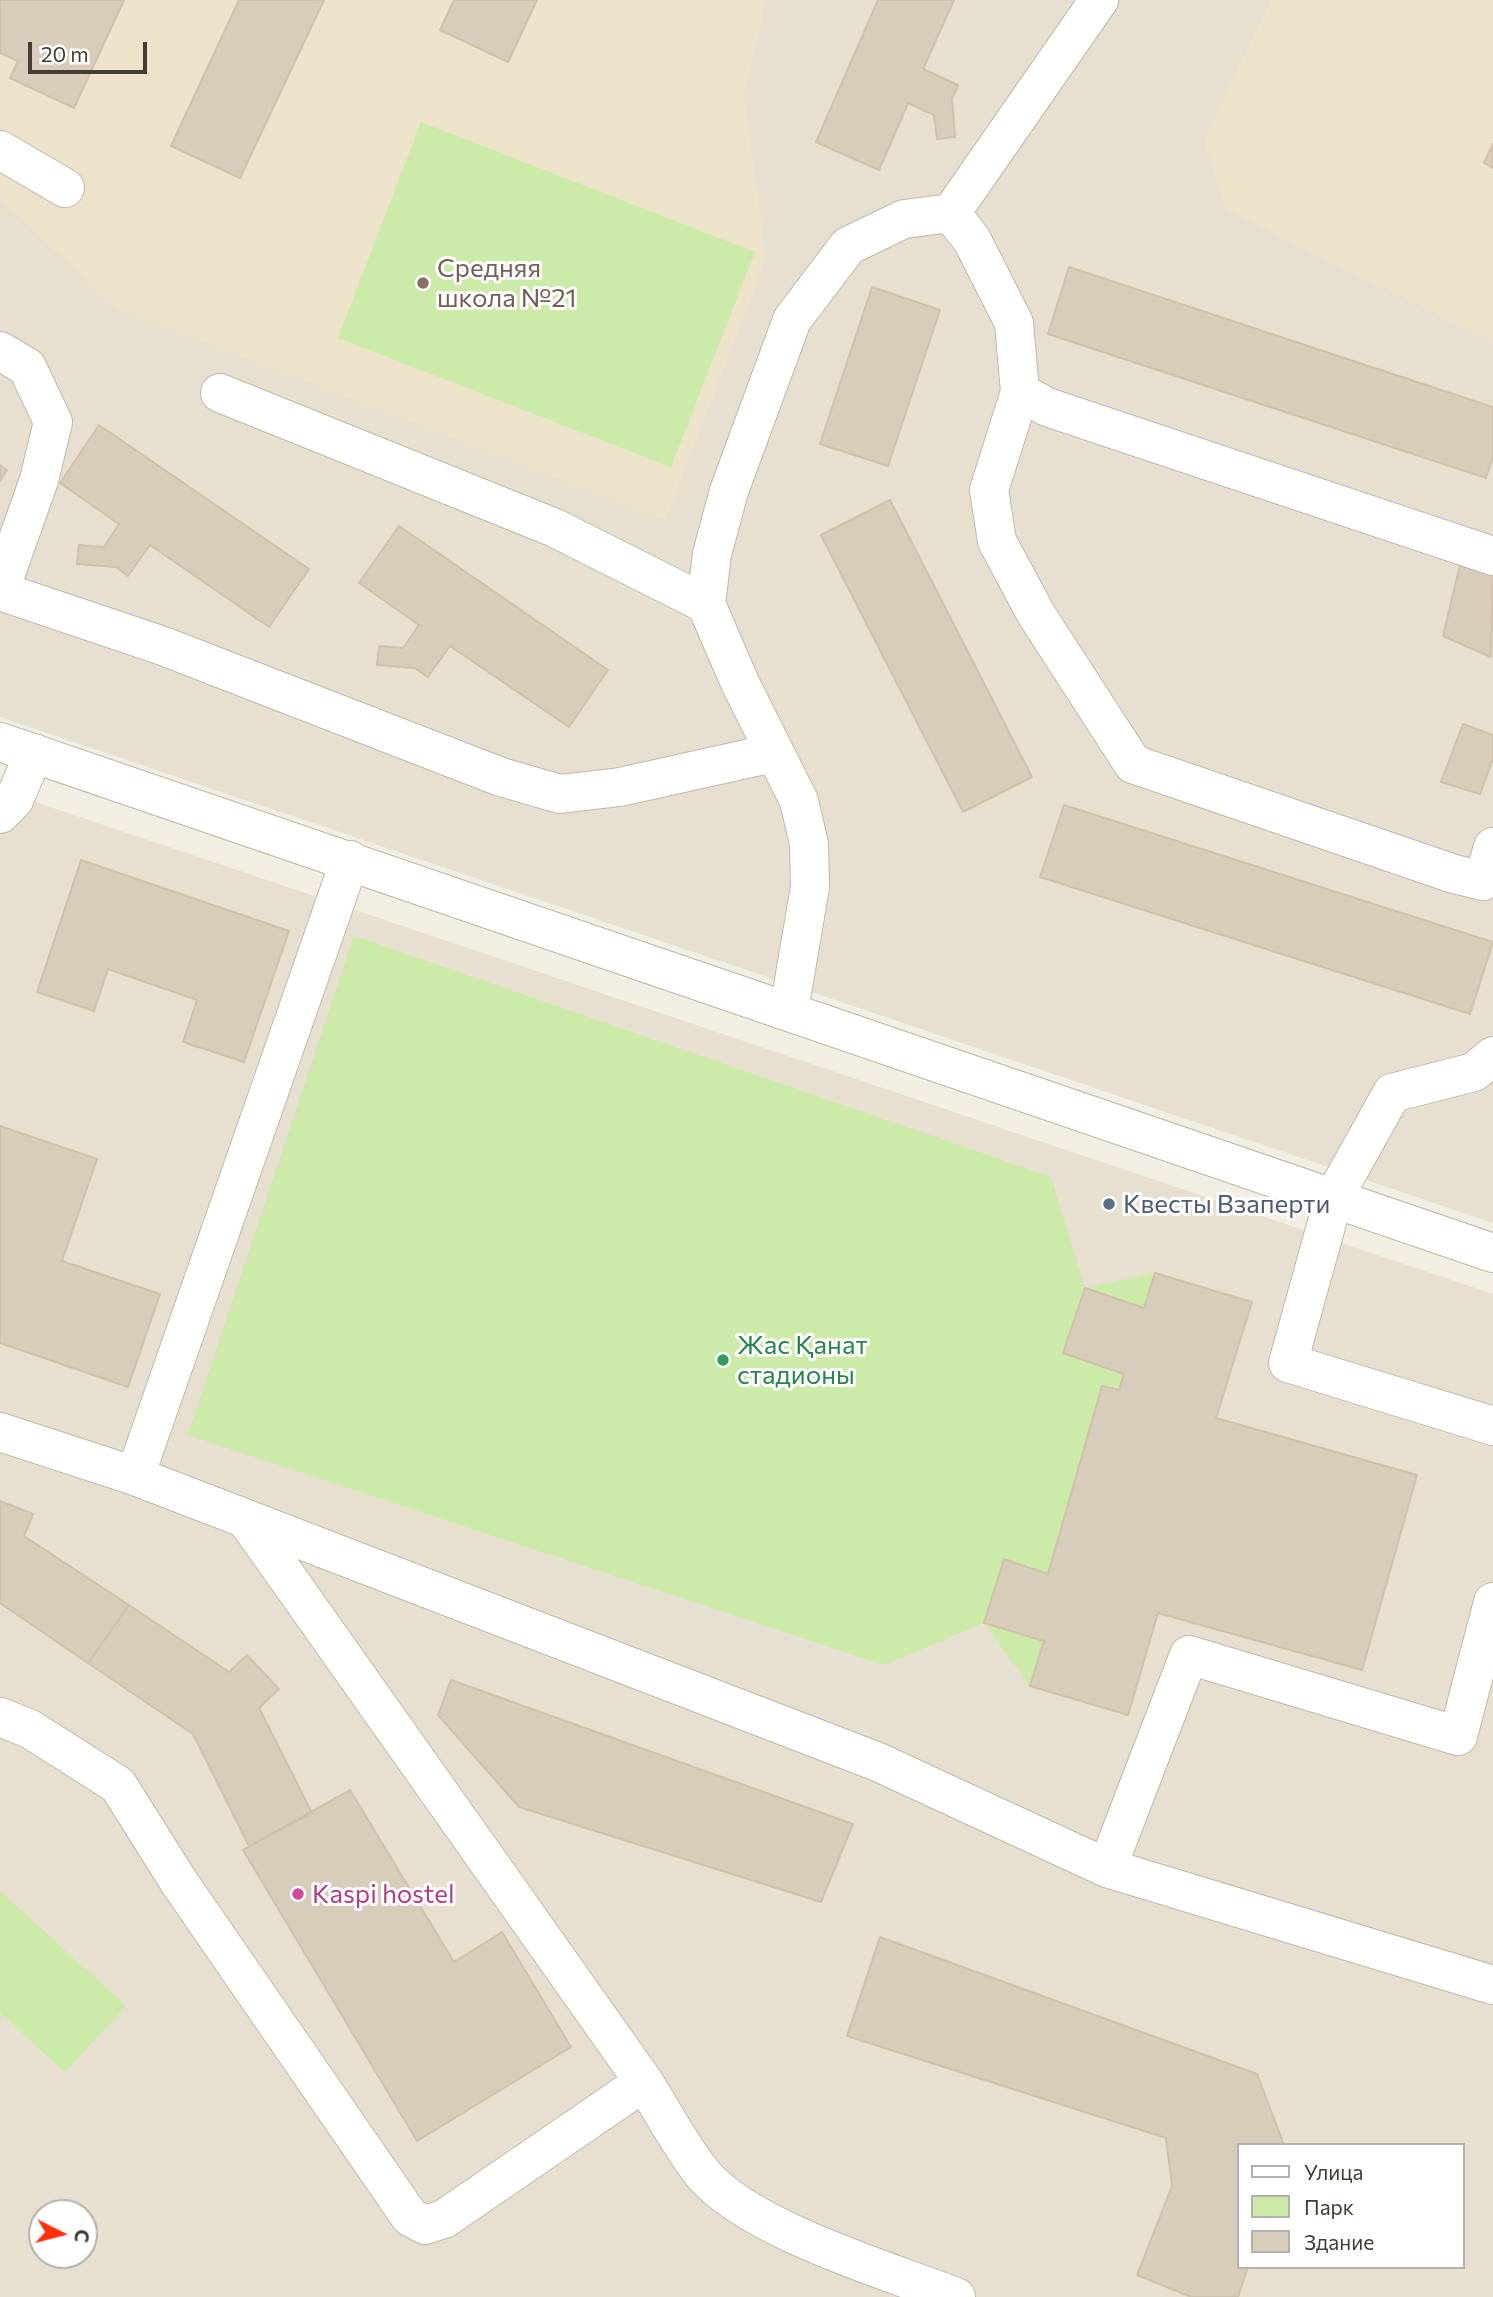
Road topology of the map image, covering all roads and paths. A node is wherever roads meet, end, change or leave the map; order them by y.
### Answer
1 (1099, 0) edge
2 (0, 150) edge
3 (65, 188) dead end
4 (951, 213) junction
5 (0, 351) edge
6 (1020, 392) junction
7 (220, 393) dead end
8 (1493, 556) edge
9 (0, 591) edge
10 (706, 604) junction
11 (17, 748) edge
12 (773, 753) junction
13 (0, 814) edge
14 (350, 860) junction
15 (1490, 870) edge
16 (789, 1010) junction
17 (1493, 1056) edge
18 (1334, 1197) junction
19 (1493, 1253) edge
20 (1493, 1426) edge
21 (0, 1432) edge
22 (135, 1476) junction
23 (248, 1522) junction
24 (1493, 1602) edge
25 (0, 1717) edge
26 (1107, 1868) junction
27 (1493, 1985) edge
28 (644, 2082) junction
29 (956, 2297) edge

1 - 4 street
2 - 3 street
4 - 6 street
4 - 10 street
5 - 9 street
6 - 8 street
6 - 15 street
7 - 10 street
9 - 12 street
10 - 12 street
11 - 13 street
11 - 14 street
12 - 16 street
14 - 16 street
14 - 22 street
16 - 18 street
17 - 18 street
18 - 19 street
18 - 20 street
21 - 22 street
22 - 23 street
23 - 26 street
23 - 28 street
24 - 26 street
25 - 28 street
26 - 27 street
28 - 29 street

